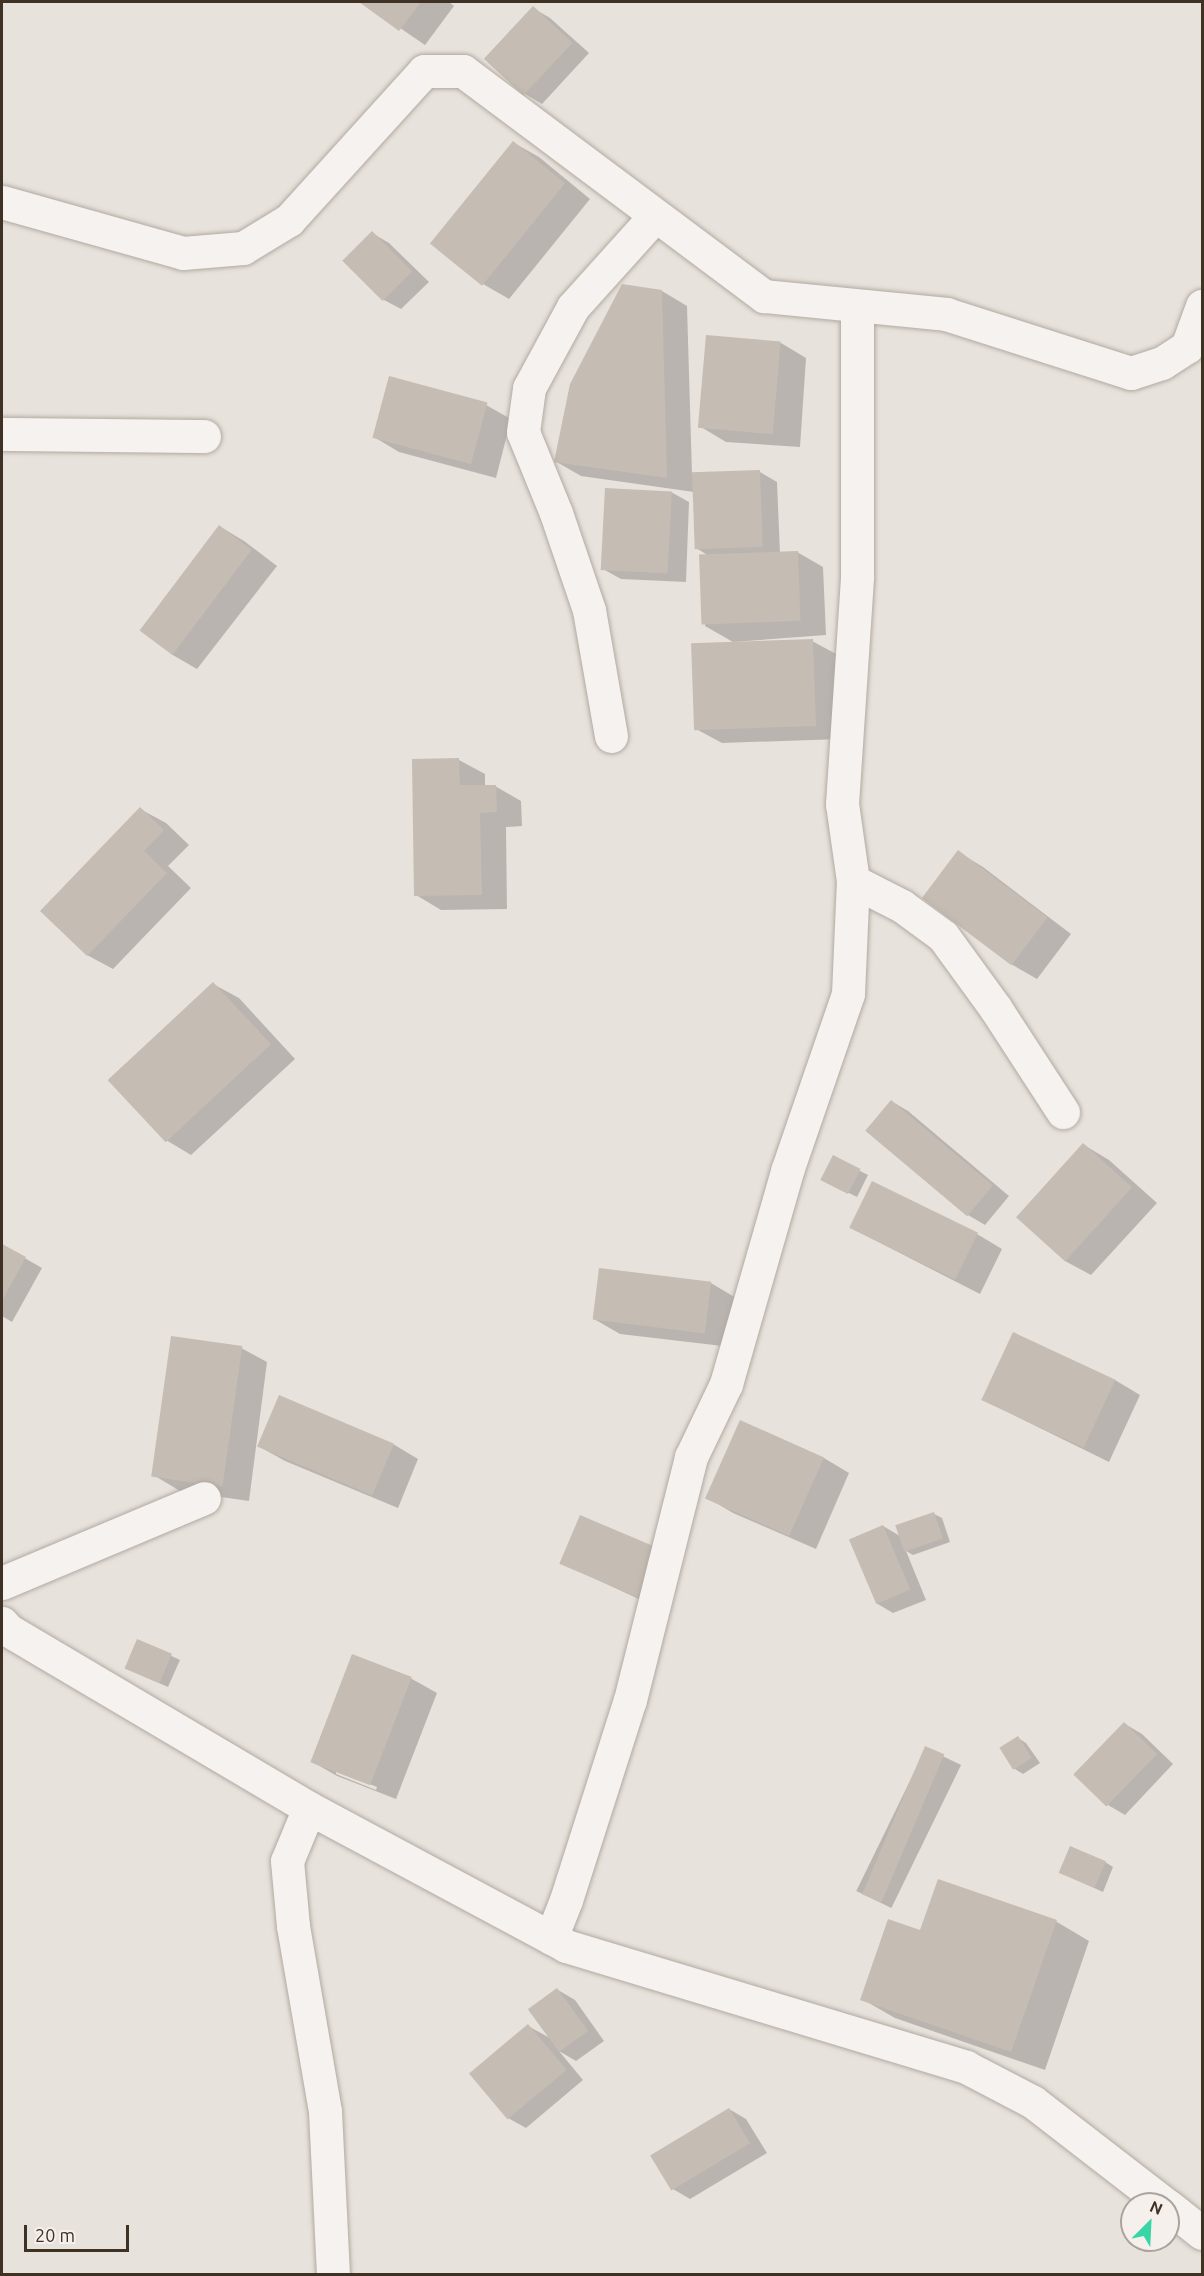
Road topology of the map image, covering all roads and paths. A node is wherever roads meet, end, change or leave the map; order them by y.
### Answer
1 (2, 202) edge
2 (655, 216) junction
3 (857, 306) junction
4 (1203, 306) edge
5 (1203, 362) edge
6 (1162, 363) junction
7 (2, 435) edge
8 (204, 436) dead end
9 (611, 736) dead end
10 (853, 881) junction
11 (1063, 1112) dead end
12 (204, 1498) dead end
13 (2, 1583) edge
14 (4, 1632) edge
15 (309, 1808) junction
16 (551, 1938) junction
17 (1150, 2192) edge
18 (1180, 2215) edge
19 (1203, 2233) edge
20 (333, 2274) edge

1 - 2 street
2 - 3 street
2 - 9 street
3 - 6 street
3 - 10 street
4 - 6 street
5 - 6 street
7 - 8 street
10 - 11 street
10 - 16 street
12 - 13 street
14 - 15 street
15 - 16 street
15 - 20 street
16 - 17 street
18 - 19 street

